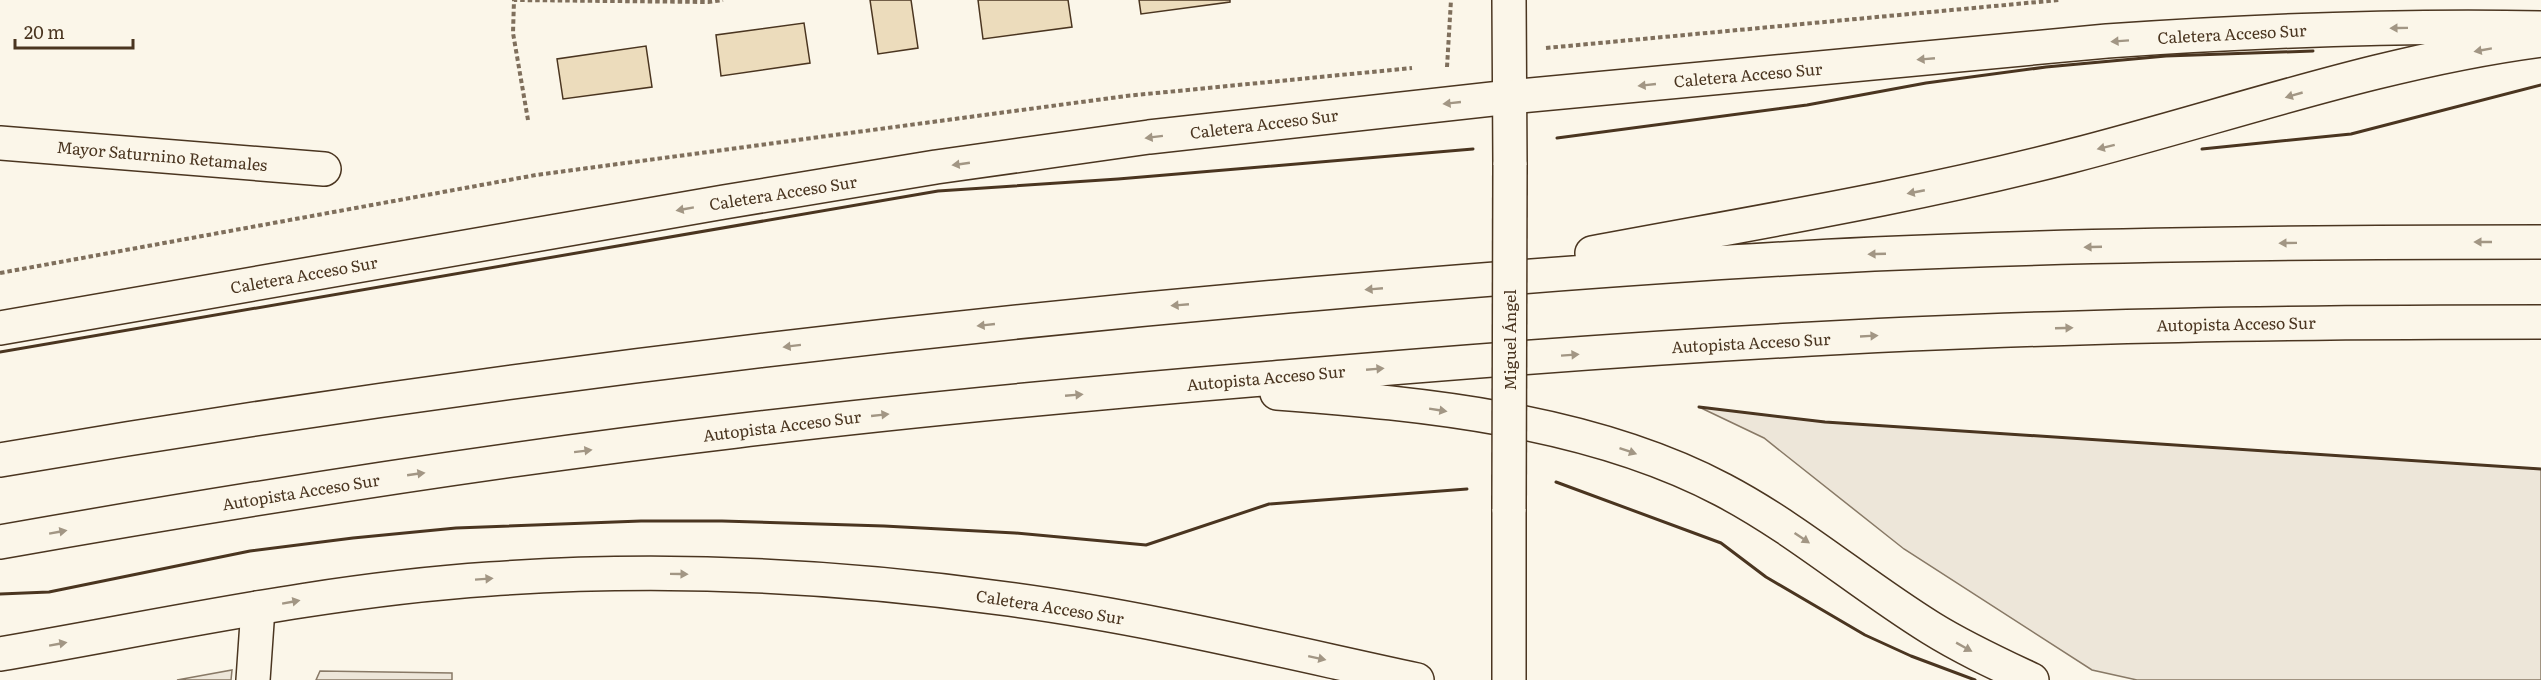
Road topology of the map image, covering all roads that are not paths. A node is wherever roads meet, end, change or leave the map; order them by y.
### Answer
1 (1509, 0) edge
2 (2541, 28) edge
3 (2541, 40) edge
4 (1510, 97) junction
5 (0, 143) edge
6 (324, 169) dead end
7 (2541, 242) edge
8 (1432, 284) junction
9 (2541, 322) edge
10 (0, 328) edge
11 (1150, 388) junction
12 (0, 459) edge
13 (0, 542) edge
14 (258, 608) junction
15 (0, 654) edge
16 (253, 680) edge
17 (1417, 680) edge
18 (1509, 680) edge
19 (2032, 680) edge

1 - 4 main road, Miguel Ángel
2 -> 4 main road, Caletera Acceso Sur
3 -> 8 main road
4 -> 10 main road, Caletera Acceso Sur
4 - 18 main road, Miguel Ángel, bridge
5 - 6 main road, Mayor Saturnino Retamales
7 -> 8 main road
8 -> 12 main road
11 -> 9 main road, Autopista Acceso Sur
13 -> 11 main road, Autopista Acceso Sur
11 -> 19 main road
15 -> 14 main road, Caletera Acceso Sur
14 - 16 main road
14 -> 17 main road, Caletera Acceso Sur

